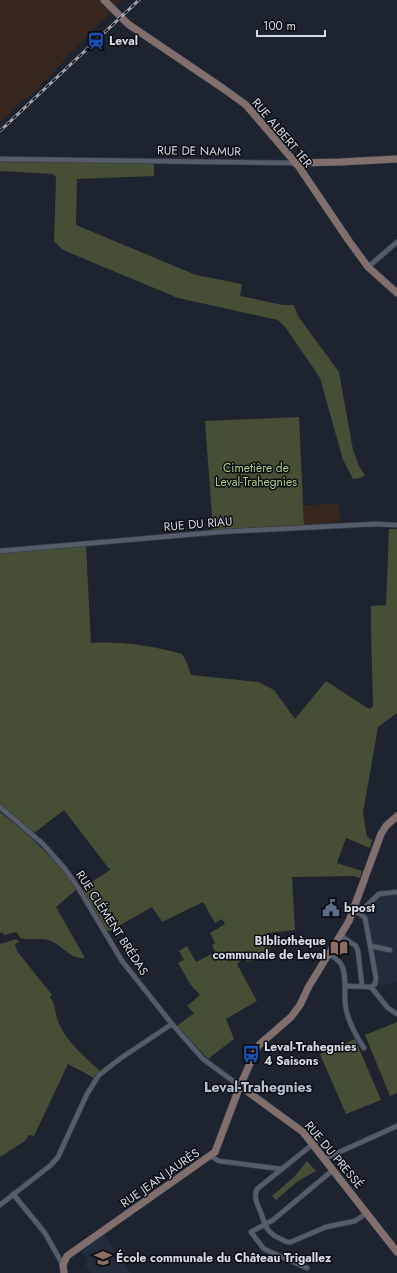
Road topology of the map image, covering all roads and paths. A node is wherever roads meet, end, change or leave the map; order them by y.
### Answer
1 (104, 0) edge
2 (0, 159) edge
3 (397, 159) edge
4 (295, 163) junction
5 (397, 242) edge
6 (368, 267) junction
7 (397, 293) edge
8 (397, 525) edge
9 (0, 551) edge
10 (0, 807) edge
11 (397, 816) edge
12 (397, 892) edge
13 (355, 914) junction
14 (340, 935) junction
15 (371, 946) junction
16 (390, 950) dead end
17 (329, 954) junction
18 (345, 986) junction
19 (362, 986) junction
20 (371, 987) junction
21 (397, 1014) edge
22 (172, 1024) junction
23 (364, 1048) dead end
24 (240, 1086) junction
25 (397, 1126) edge
26 (313, 1144) junction
27 (210, 1156) junction
28 (324, 1159) junction
29 (281, 1169) junction
30 (334, 1170) junction
31 (13, 1194) junction
32 (0, 1205) edge
33 (367, 1213) junction
34 (264, 1224) junction
35 (397, 1252) edge
36 (63, 1265) junction
37 (307, 1268) dead end
38 (64, 1273) edge

1 - 4 street, RUE ALBERT 1ER
2 - 4 street, RUE DE NAMUR
3 - 4 street, RUE DE NAMUR
4 - 6 street, RUE ALBERT 1ER
5 - 6 street
6 - 7 street, RUE ALBERT 1ER
8 - 9 street, RUE DU RIAU
10 - 22 street, RUE CLÉMENT BRÉDAS
11 - 13 street, RUE JEAN JAURÈS
12 - 13 street
13 - 14 street, RUE JEAN JAURÈS
13 - 15 street
14 - 17 street, RUE JEAN JAURÈS
14 - 19 street
15 - 16 street
15 - 20 street
17 - 18 street
17 - 24 street, RUE JEAN JAURÈS
18 - 19 street
18 - 23 street
19 - 20 street
20 - 21 street
22 - 24 street, RUE CLÉMENT BRÉDAS
22 - 31 street
24 - 26 street, RUE DU PRESSÉ
24 - 27 street, RUE JEAN JAURÈS
25 - 28 street
26 - 28 street, RUE DU PRESSÉ
26 - 29 street
27 - 29 street
27 - 36 street, RUE JEAN JAURÈS
28 - 30 street, RUE DU PRESSÉ
29 - 34 street
30 - 33 street, RUE DU PRESSÉ
30 - 34 street
31 - 32 street
31 - 36 street
33 - 34 street
33 - 35 street, RUE DU PRESSÉ
34 - 37 street
36 - 38 street

